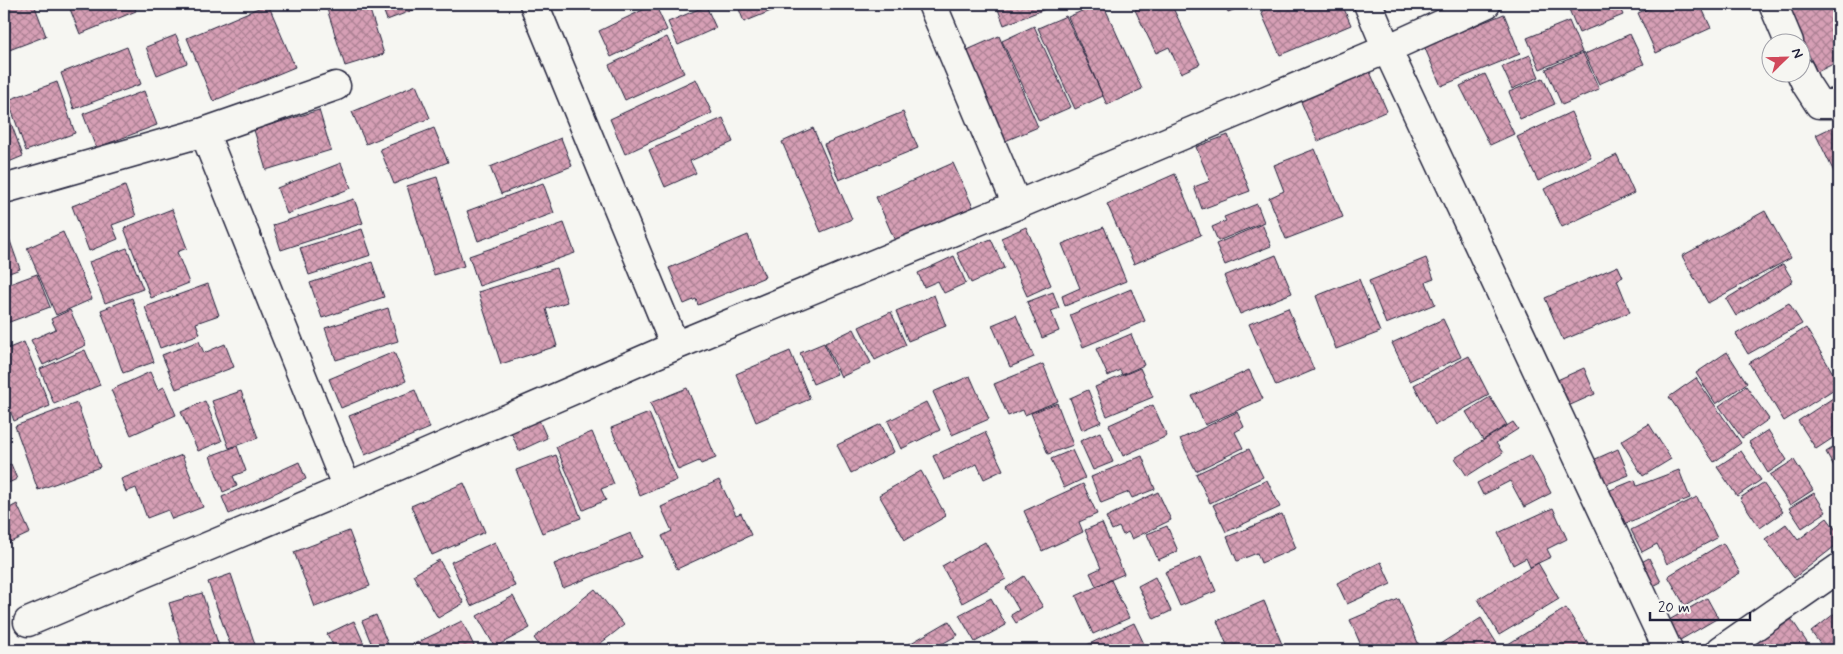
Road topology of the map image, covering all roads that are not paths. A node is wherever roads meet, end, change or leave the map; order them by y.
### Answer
1 (534, 4) edge
2 (932, 4) edge
3 (1368, 4) edge
4 (1486, 4) edge
5 (1773, 4) edge
6 (1785, 32) edge
7 (1387, 49) junction
8 (1805, 82) edge
9 (336, 86) dead end
10 (1839, 104) edge
11 (204, 132) junction
12 (4, 189) edge
13 (1018, 205) junction
14 (675, 346) junction
15 (346, 488) junction
16 (1839, 568) edge
17 (28, 622) dead end
18 (1668, 650) edge
19 (1721, 650) edge

1 - 14 street
2 - 13 street
3 - 7 street
4 - 7 street
5 - 6 street
7 - 13 street
7 - 18 street
8 - 10 street
9 - 11 street
11 - 12 street
11 - 15 street
13 - 14 street
14 - 15 street
15 - 17 street
16 - 19 street

